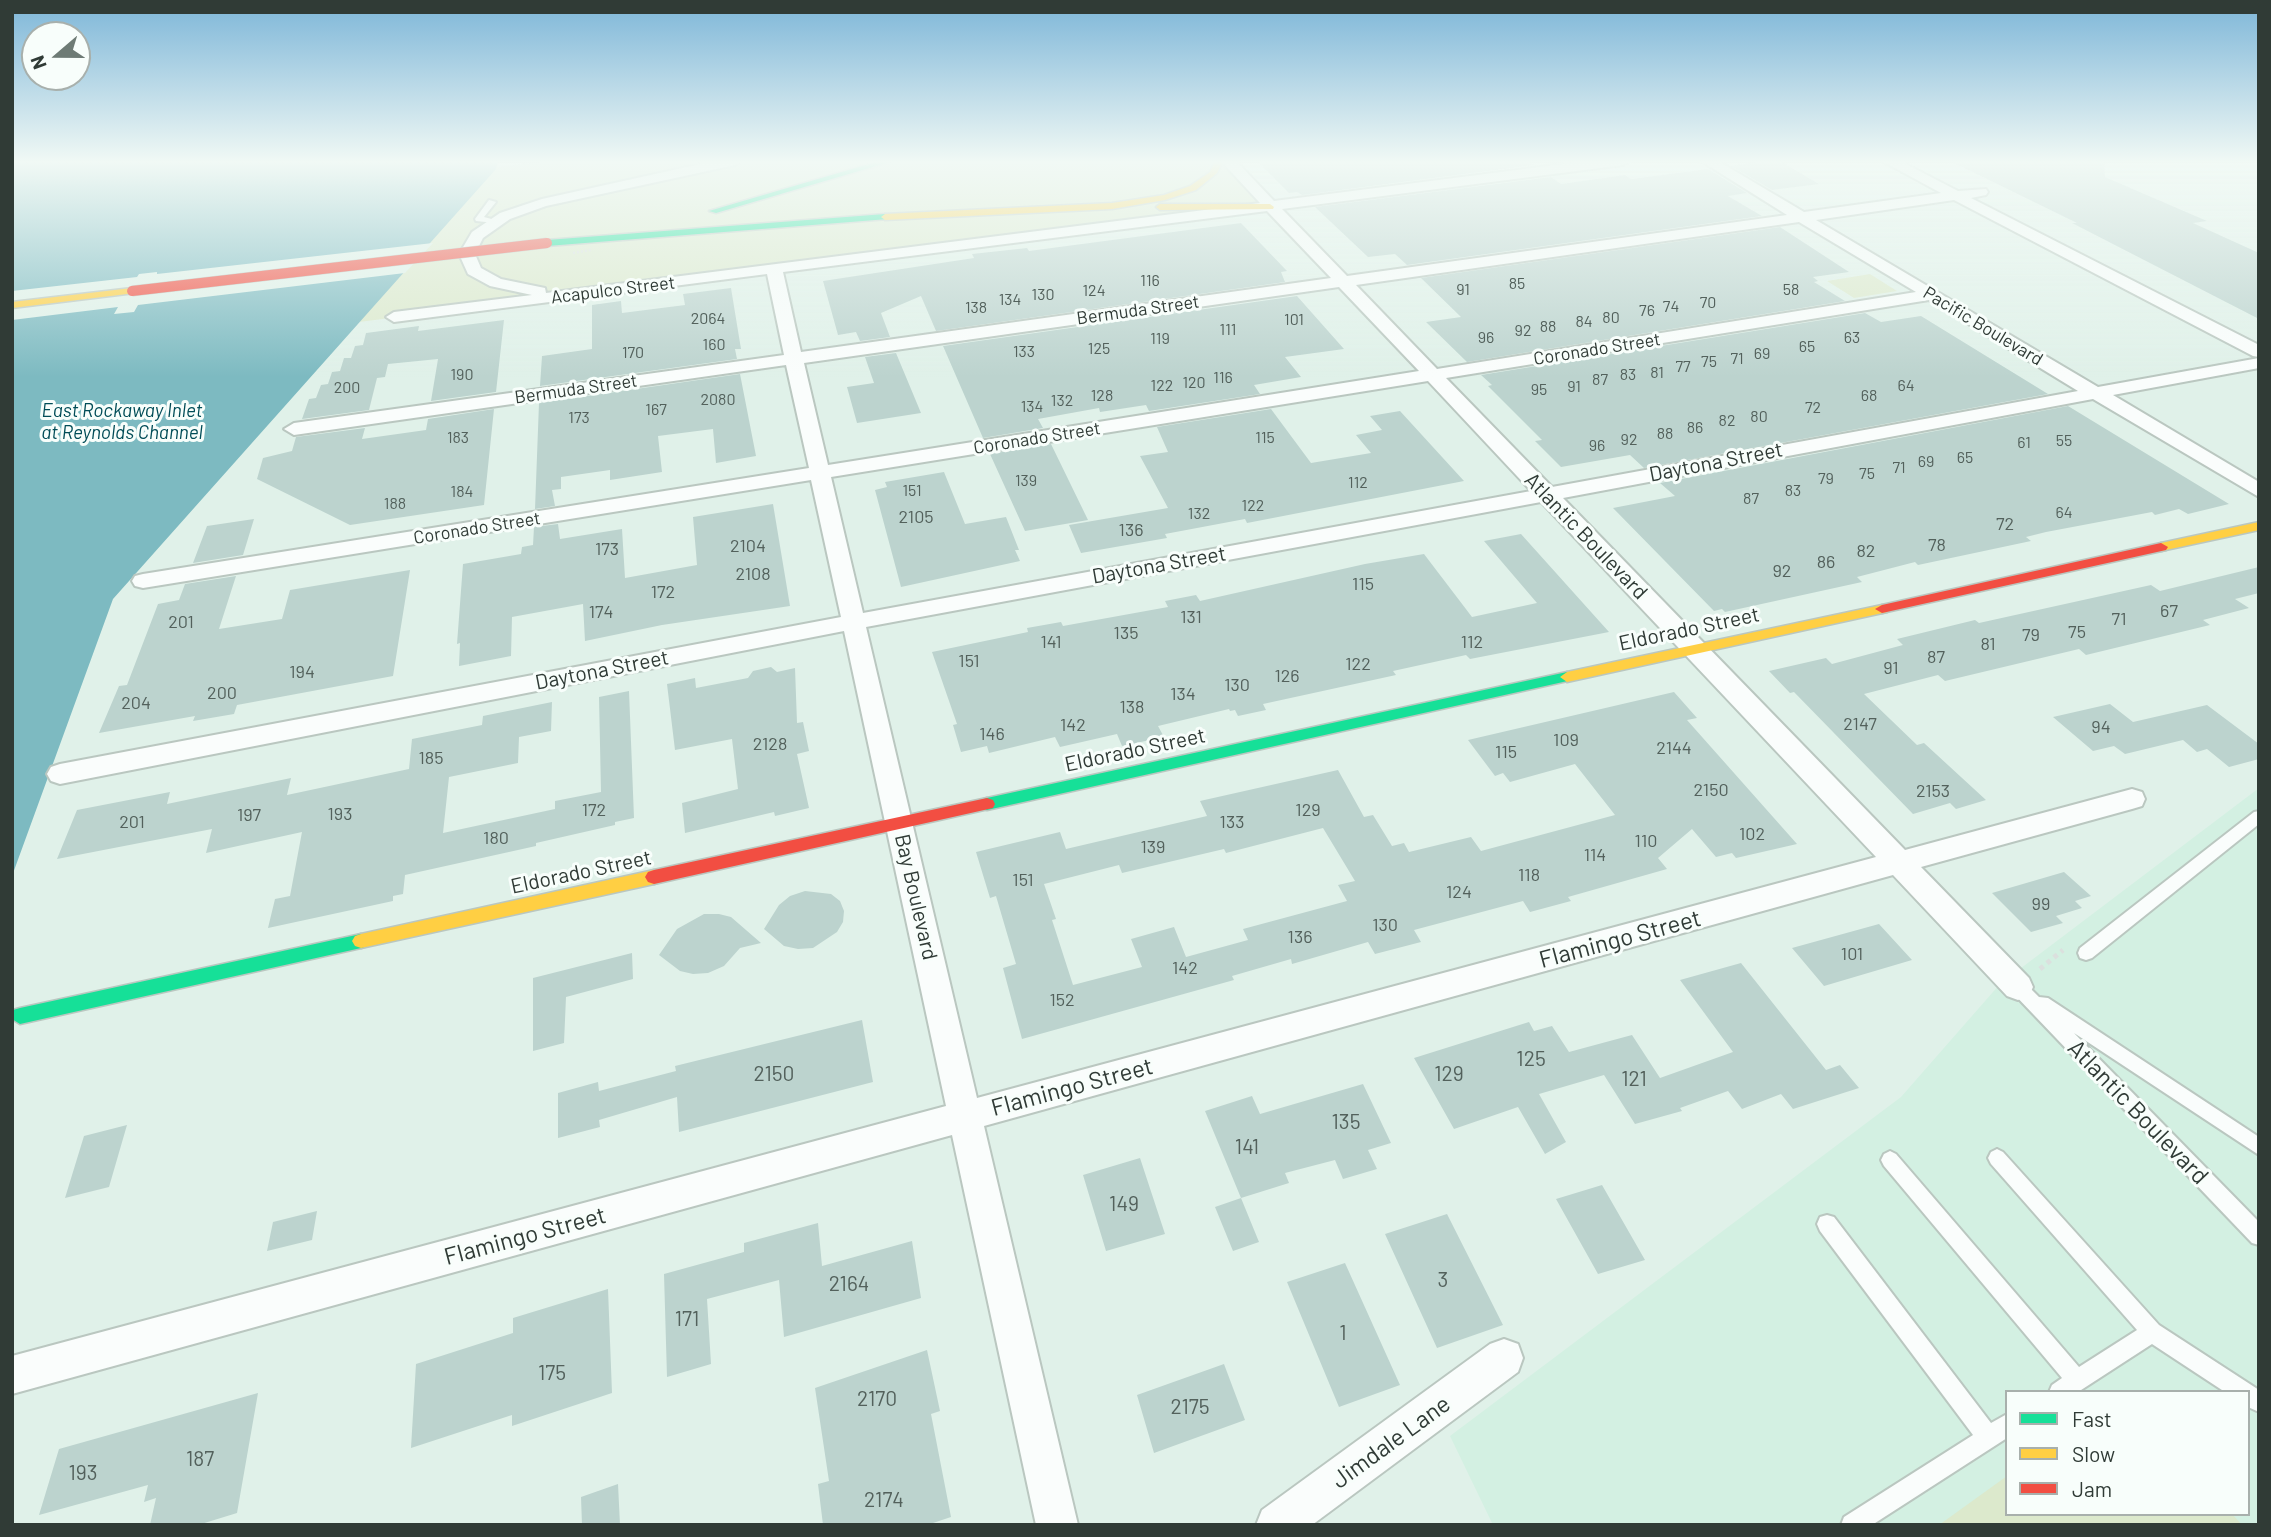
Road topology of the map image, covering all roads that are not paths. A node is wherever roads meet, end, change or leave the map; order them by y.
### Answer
1 (480, 233) edge
2 (615, 233) edge
3 (657, 233) edge
4 (1067, 233) edge
5 (1295, 233) edge
6 (1688, 233) edge
7 (1827, 233) edge
8 (2028, 233) edge
9 (2062, 233) edge
10 (595, 237) junction
11 (2100, 252) dead end
12 (774, 270) junction
13 (1342, 281) junction
14 (593, 292) junction
15 (1931, 295) junction
16 (12, 305) edge
17 (394, 317) dead end
18 (2259, 352) edge
19 (794, 358) junction
20 (2259, 363) edge
21 (1431, 375) junction
22 (2093, 392) junction
23 (294, 429) dead end
24 (818, 473) junction
25 (2259, 491) edge
26 (1546, 494) junction
27 (2259, 526) edge
28 (143, 581) dead end
29 (852, 621) junction
30 (1694, 649) junction
31 (60, 774) dead end
32 (2132, 799) dead end
33 (2259, 816) edge
34 (900, 823) junction
35 (1899, 863) junction
36 (2086, 953) dead end
37 (2018, 987) junction
38 (20, 1016) dead end
39 (966, 1116) junction
40 (2259, 1147) edge
41 (1997, 1158) dead end
42 (1890, 1160) dead end
43 (1827, 1224) dead end
44 (2259, 1236) edge
45 (2152, 1332) junction
46 (1504, 1359) dead end
47 (12, 1375) edge
48 (2077, 1380) junction
49 (2062, 1390) edge
50 (2241, 1390) edge
51 (2005, 1426) edge
52 (1988, 1437) junction
53 (1057, 1525) edge
54 (1277, 1525) edge
55 (1852, 1525) edge

1 - 14 street
2 - 10 main road
3 - 10 main road
4 - 12 street, Acapulco Street
5 - 13 street, Atlantic Boulevard
6 - 13 street, Bermuda Street
7 - 15 street, Pacific Boulevard
8 - 18 street
9 - 11 street
10 - 16 main road, bridge
12 - 14 street, Acapulco Street
12 - 19 street, Bay Boulevard
13 - 19 street, Bermuda Street
13 - 21 street, Atlantic Boulevard
14 - 17 street, Acapulco Street
15 - 21 street, Coronado Street
15 - 22 street, Pacific Boulevard
19 - 23 street, Bermuda Street
19 - 24 street, Bay Boulevard
20 - 22 street, Daytona Street
21 - 24 street, Coronado Street
21 - 26 street, Atlantic Boulevard
22 - 25 street, Pacific Boulevard
22 - 26 street, Daytona Street
24 - 28 street, Coronado Street
24 - 29 street, Bay Boulevard
26 - 29 street, Daytona Street
26 - 30 street, Atlantic Boulevard
27 - 30 main road, Eldorado Street
29 - 31 street, Daytona Street
29 - 34 street, Bay Boulevard
30 - 34 main road, Eldorado Street
30 - 35 street, Atlantic Boulevard
32 - 35 street, Flamingo Street
33 - 36 lane
34 - 38 main road, Eldorado Street
34 - 39 street, Bay Boulevard
35 - 37 street, Atlantic Boulevard
35 - 39 street, Flamingo Street
37 - 40 lane, Atlantic Boulevard
37 - 44 lane, Atlantic Boulevard
39 - 47 street, Flamingo Street
39 - 53 street, Bay Boulevard
41 - 45 lane
42 - 48 lane
43 - 52 lane
45 - 48 lane
45 - 50 lane
46 - 54 street, Jimdale Lane
48 - 49 lane
51 - 52 lane
52 - 55 lane

